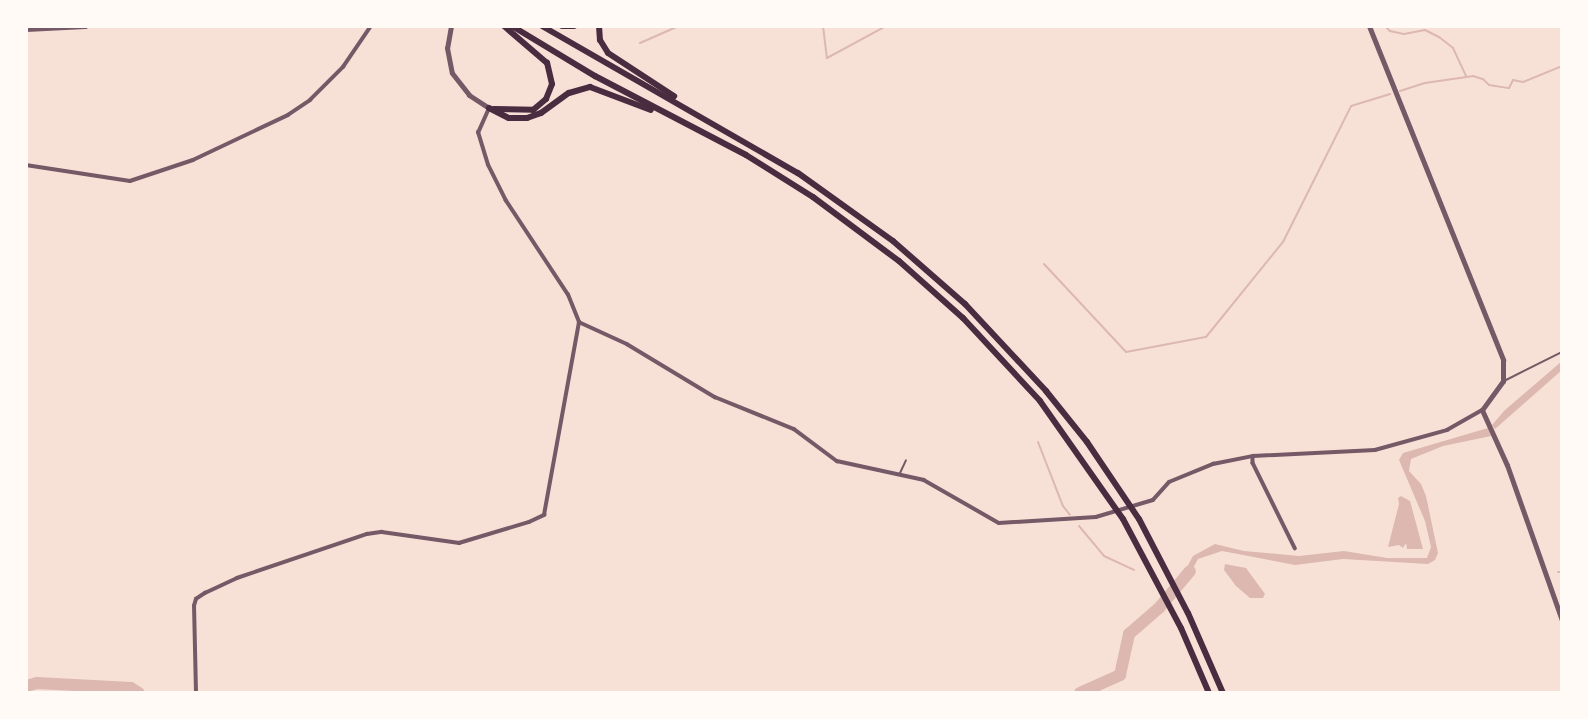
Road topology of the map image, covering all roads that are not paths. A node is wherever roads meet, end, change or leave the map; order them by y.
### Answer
1 (86, 26) edge
2 (371, 26) edge
3 (504, 26) edge
4 (512, 26) edge
5 (542, 26) edge
6 (562, 26) edge
7 (574, 26) edge
8 (598, 26) edge
9 (1369, 26) edge
10 (450, 27) edge
11 (26, 29) edge
12 (489, 108) junction
13 (720, 125) junction
14 (692, 127) junction
15 (26, 165) edge
16 (579, 322) junction
17 (1562, 352) edge
18 (1503, 381) junction
19 (1482, 410) junction
20 (1253, 456) junction
21 (906, 460) dead end
22 (901, 473) junction
23 (1296, 548) dead end
24 (1562, 620) edge
25 (196, 693) edge
26 (1209, 693) edge
27 (1223, 693) edge

1 - 11 street
2 - 15 street
3 - 12 highway
4 - 14 highway
5 - 13 highway
6 - 7 highway
8 - 13 highway
9 - 18 street
10 - 12 street
12 - 14 highway
12 - 16 street
13 - 27 highway
14 - 26 highway
16 - 22 street
16 - 25 street
17 - 18 lane
18 - 19 street
19 - 20 street
19 - 24 street
20 - 22 street
20 - 23 street
21 - 22 lane

